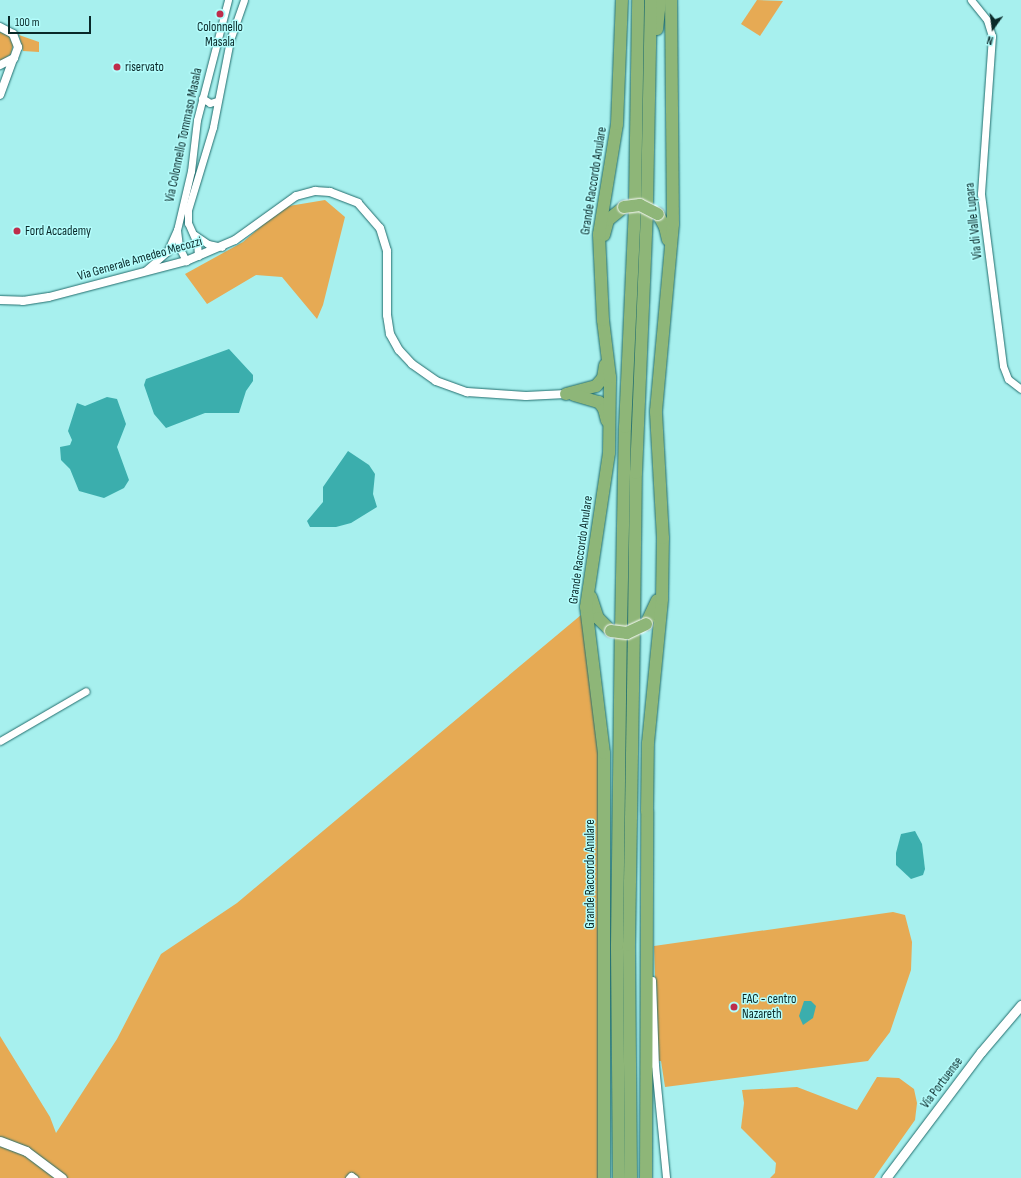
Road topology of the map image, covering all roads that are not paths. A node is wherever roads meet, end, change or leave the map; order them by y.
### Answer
1 (228, 0) edge
2 (622, 0) edge
3 (633, 0) edge
4 (638, 0) edge
5 (651, 0) edge
6 (660, 0) edge
7 (671, 0) edge
8 (971, 0) edge
9 (242, 1) edge
10 (0, 27) edge
11 (638, 31) junction
12 (14, 58) junction
13 (0, 65) edge
14 (0, 95) edge
15 (202, 98) junction
16 (217, 100) junction
17 (650, 100) junction
18 (641, 207) junction
19 (177, 230) junction
20 (193, 234) junction
21 (224, 247) junction
22 (198, 256) junction
23 (186, 261) junction
24 (670, 265) junction
25 (144, 272) junction
26 (0, 300) edge
27 (603, 320) junction
28 (1021, 389) edge
29 (566, 394) junction
30 (609, 453) junction
31 (591, 562) junction
32 (662, 562) junction
33 (618, 632) junction
34 (86, 691) dead end
35 (0, 741) edge
36 (652, 980) dead end
37 (1021, 1005) edge
38 (0, 1141) edge
39 (62, 1178) edge
40 (350, 1178) edge
41 (354, 1178) edge
42 (604, 1178) edge
43 (619, 1178) edge
44 (631, 1178) edge
45 (646, 1178) edge
46 (666, 1178) edge
47 (886, 1178) edge

1 - 15 street, Via Colonnello Tommaso Masala
2 - 27 highway, Grande Raccordo Anulare
3 - 11 highway
4 - 11 highway
5 - 17 highway
6 - 17 highway
7 - 24 highway
8 - 28 street, Via di Valle Lupara
9 - 16 street, Via Colonnello Tommaso Masala
10 - 12 street
11 - 18 highway
12 - 13 street
12 - 14 street
15 - 16 street
15 - 19 street, Via Colonnello Tommaso Masala
16 - 20 street, Via Colonnello Tommaso Masala
17 - 18 highway
18 - 24 highway
18 - 30 highway
18 - 33 highway
18 - 44 highway
19 - 23 street
19 - 25 street
20 - 21 street
20 - 22 street, Via Colonnello Tommaso Masala
21 - 22 street, Via Generale Amedeo Mecozzi
21 - 29 street, Via Generale Amedeo Mecozzi
22 - 23 street, Via Generale Amedeo Mecozzi
23 - 25 street, Via Generale Amedeo Mecozzi
24 - 32 highway
25 - 26 street, Via Generale Amedeo Mecozzi
27 - 29 highway
27 - 30 highway, Grande Raccordo Anulare
29 - 30 highway
30 - 31 highway, Grande Raccordo Anulare
31 - 33 highway
31 - 42 highway, Grande Raccordo Anulare
32 - 33 highway, bridge
32 - 45 highway
33 - 43 highway
34 - 35 street
36 - 46 street
37 - 47 main road, Via Portuense
38 - 39 main road
40 - 41 street

